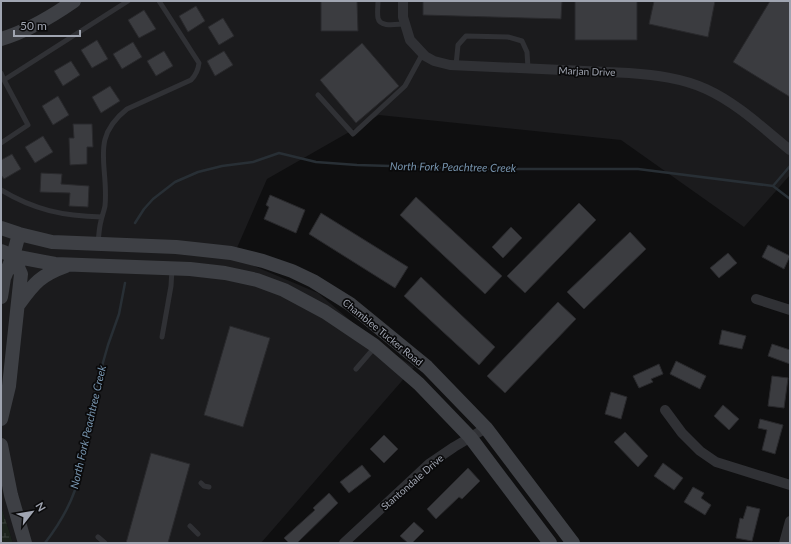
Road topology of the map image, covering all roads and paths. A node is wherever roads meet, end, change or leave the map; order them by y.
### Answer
1 (74, 1) edge
2 (128, 1) edge
3 (159, 1) edge
4 (378, 1) edge
5 (403, 1) edge
6 (405, 24) junction
7 (1, 39) edge
8 (423, 53) junction
9 (456, 65) junction
10 (528, 68) junction
11 (1, 73) edge
12 (4, 80) junction
13 (318, 95) dead end
14 (1, 143) edge
15 (790, 150) edge
16 (1, 190) edge
17 (102, 217) junction
18 (1, 228) edge
19 (19, 234) junction
20 (98, 243) junction
21 (7, 254) edge
22 (70, 265) junction
23 (172, 268) junction
24 (1, 297) edge
25 (756, 299) dead end
26 (18, 306) junction
27 (790, 310) edge
28 (162, 337) dead end
29 (376, 347) junction
30 (356, 368) dead end
31 (665, 410) dead end
32 (1, 419) edge
33 (486, 428) junction
34 (470, 437) junction
35 (1, 445) edge
36 (201, 483) dead end
37 (790, 485) edge
38 (209, 487) dead end
39 (790, 521) edge
40 (190, 526) dead end
41 (198, 534) dead end
42 (98, 538) dead end
43 (25, 543) edge
44 (105, 543) edge
45 (344, 543) edge
46 (550, 543) edge
47 (573, 543) edge
48 (784, 543) edge

1 - 7 main road
2 - 12 lane
3 - 17 lane
4 - 6 lane
5 - 6 street, Marjan Drive
6 - 8 street, Marjan Drive
8 - 9 street, Marjan Drive
8 - 13 lane
9 - 10 street, Marjan Drive
9 - 10 lane
10 - 15 street, Marjan Drive
11 - 12 lane
12 - 14 lane
16 - 17 lane
17 - 20 lane
18 - 19 main road, Chamblee Tucker Road
19 - 20 main road, Chamblee Tucker Road
19 - 21 main road
20 - 33 main road, Chamblee Tucker Road
21 - 22 main road, Chamblee Tucker Road
21 - 24 main road
21 - 26 main road
22 - 23 main road, Chamblee Tucker Road
22 - 26 main road
23 - 28 lane
23 - 29 main road, Chamblee Tucker Road
25 - 27 street
26 - 32 main road
29 - 30 lane
29 - 34 main road, Chamblee Tucker Road
31 - 37 street
33 - 34 street, Stantondale Drive
33 - 47 main road, Chamblee Tucker Road
34 - 45 street, Stantondale Drive
34 - 46 main road, Chamblee Tucker Road
35 - 43 main road
36 - 38 lane
39 - 48 street
40 - 41 lane
42 - 44 lane

